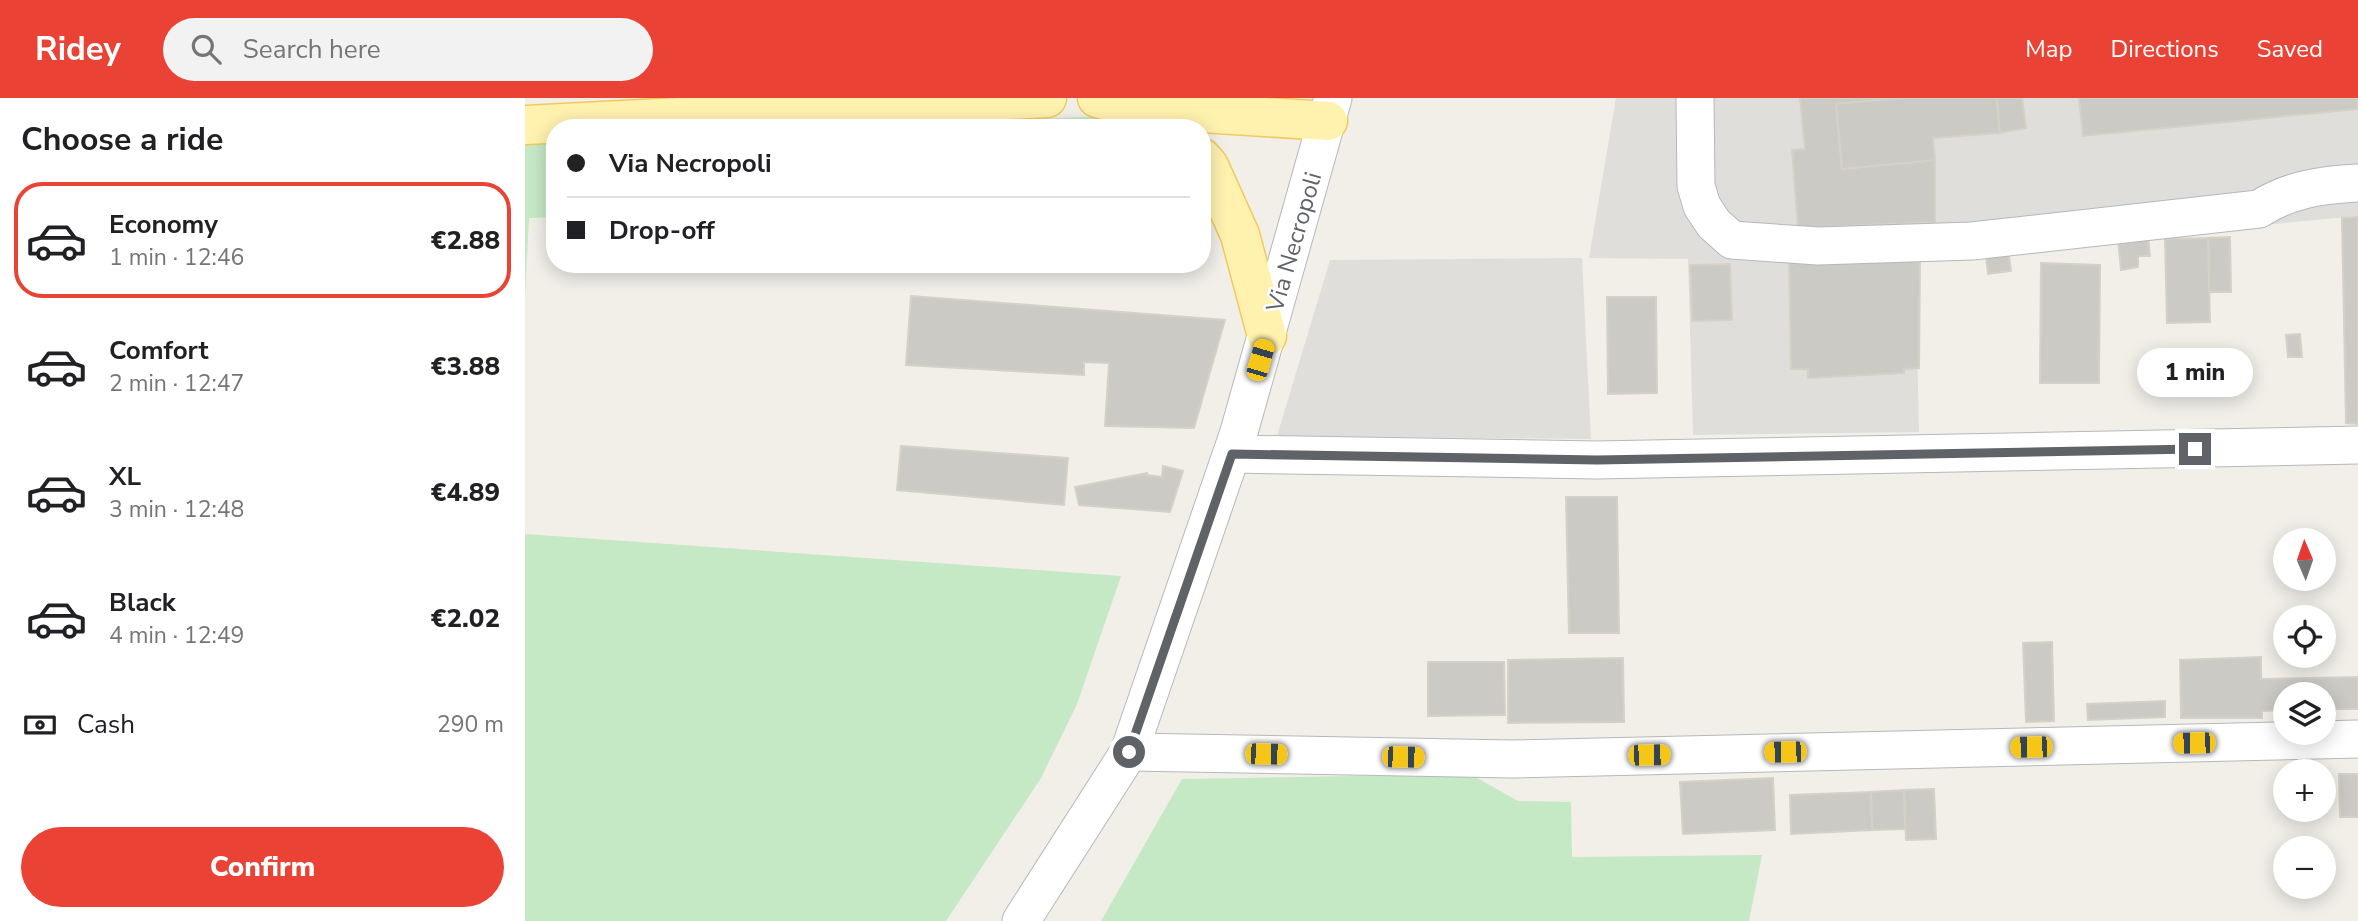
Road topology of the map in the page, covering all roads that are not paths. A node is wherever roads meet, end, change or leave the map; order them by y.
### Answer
1 (1047, 98) edge
2 (1097, 98) edge
3 (1695, 98) edge
4 (1138, 109) junction
5 (1331, 109) edge
6 (641, 119) edge
7 (1171, 119) edge
8 (546, 124) edge
9 (525, 125) edge
10 (1211, 170) edge
11 (2358, 183) edge
12 (1267, 336) junction
13 (2358, 446) edge
14 (1232, 454) junction
15 (2358, 739) edge
16 (1129, 752) junction
17 (1021, 921) edge

1 - 6 main road
2 - 4 main road
3 - 11 street
4 - 5 main road
4 - 7 main road
5 - 12 street, Via Necropoli
8 - 9 main road
10 - 12 main road
12 - 14 street, Via Necropoli
13 - 14 street
14 - 16 street, Via Necropoli
15 - 16 street
16 - 17 street, Via Necropoli

